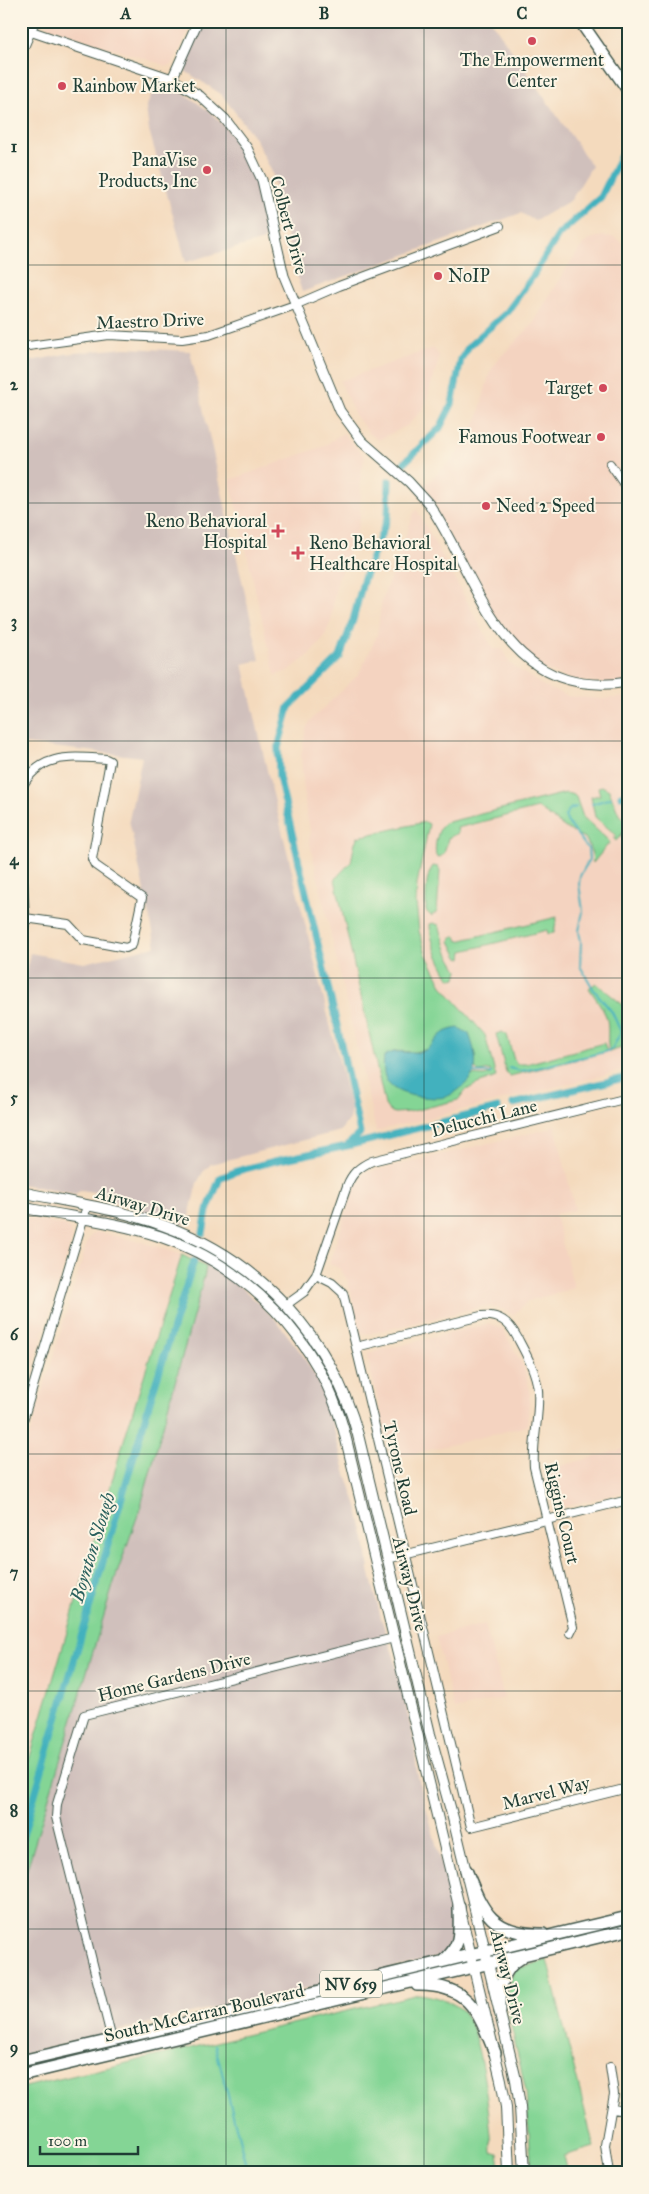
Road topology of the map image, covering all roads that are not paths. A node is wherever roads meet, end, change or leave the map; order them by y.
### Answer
1 (198, 21) edge
2 (580, 21) edge
3 (28, 27) edge
4 (21, 52) edge
5 (172, 79) junction
6 (628, 90) edge
7 (500, 226) dead end
8 (296, 304) junction
9 (21, 347) edge
10 (610, 464) dead end
11 (628, 490) edge
12 (628, 682) edge
13 (21, 789) edge
14 (21, 842) edge
15 (25, 918) junction
16 (21, 962) edge
17 (628, 1098) edge
18 (21, 1192) edge
19 (87, 1206) junction
20 (21, 1207) edge
21 (83, 1219) junction
22 (228, 1270) junction
23 (316, 1275) junction
24 (286, 1305) junction
25 (356, 1347) junction
26 (21, 1427) edge
27 (358, 1486) junction
28 (628, 1500) edge
29 (547, 1520) junction
30 (406, 1554) junction
31 (387, 1559) junction
32 (570, 1633) dead end
33 (394, 1638) junction
34 (628, 1788) edge
35 (471, 1827) joint
36 (466, 1870) junction
37 (459, 1906) junction
38 (628, 1916) edge
39 (628, 1930) edge
40 (561, 1933) junction
41 (485, 1952) junction
42 (529, 1954) junction
43 (473, 1961) junction
44 (441, 1963) junction
45 (488, 1964) junction
46 (395, 1986) junction
47 (500, 2011) junction
48 (112, 2040) junction
49 (495, 2053) junction
50 (21, 2061) edge
51 (610, 2067) dead end
52 (21, 2070) edge
53 (21, 2075) edge
54 (612, 2109) junction
55 (628, 2110) edge
56 (509, 2173) edge
57 (524, 2173) edge
58 (609, 2173) edge

1 - 5 street
2 - 6 main road
3 - 4 main road
3 - 5 street, Colbert Drive
5 - 8 street, Colbert Drive
7 - 8 street, Maestro Drive
8 - 9 street, Maestro Drive
8 - 12 street, Colbert Drive
10 - 11 street
13 - 15 street
14 - 15 street
15 - 16 street
17 - 23 street, Delucchi Lane
18 - 19 main road, Airway Drive
19 - 21 street
19 - 24 main road, Airway Drive
20 - 21 main road, Airway Drive
21 - 22 main road, Airway Drive
21 - 26 street
22 - 24 main road
22 - 27 main road, Airway Drive
23 - 24 street
23 - 25 street, Tyrone Road
24 - 31 main road, Airway Drive
25 - 29 street, Riggins Court
25 - 30 street, Tyrone Road
27 - 31 main road
27 - 33 main road, Airway Drive
28 - 29 street
29 - 30 street
29 - 32 street, Riggins Court
30 - 31 street
30 - 35 street, Tyrone Road
31 - 33 main road
31 - 36 main road, Airway Drive
33 - 37 main road, Airway Drive
33 - 48 street, Home Gardens Drive
34 - 35 street, Marvel Way
36 - 40 main road
36 - 41 main road, Airway Drive
37 - 43 main road, Airway Drive
37 - 44 main road
38 - 40 main road, South McCarran Boulevard / NV 659
39 - 42 main road, South McCarran Boulevard / NV 659
40 - 41 main road, South McCarran Boulevard / NV 659
41 - 43 main road, South McCarran Boulevard / NV 659
41 - 45 main road, Airway Drive
42 - 45 main road, South McCarran Boulevard / NV 659
42 - 47 main road
43 - 44 main road, South McCarran Boulevard / NV 659
43 - 45 main road, South McCarran Boulevard / NV 659
43 - 46 main road, South McCarran Boulevard / NV 659
43 - 49 main road, Airway Drive
44 - 48 main road, South McCarran Boulevard / NV 659
45 - 47 main road, Airway Drive
46 - 49 main road
46 - 53 main road, South McCarran Boulevard / NV 659
47 - 57 main road, Airway Drive
48 - 50 main road, South McCarran Boulevard / NV 659
48 - 52 main road
49 - 56 main road, Airway Drive
51 - 54 street
54 - 55 street
54 - 58 street

